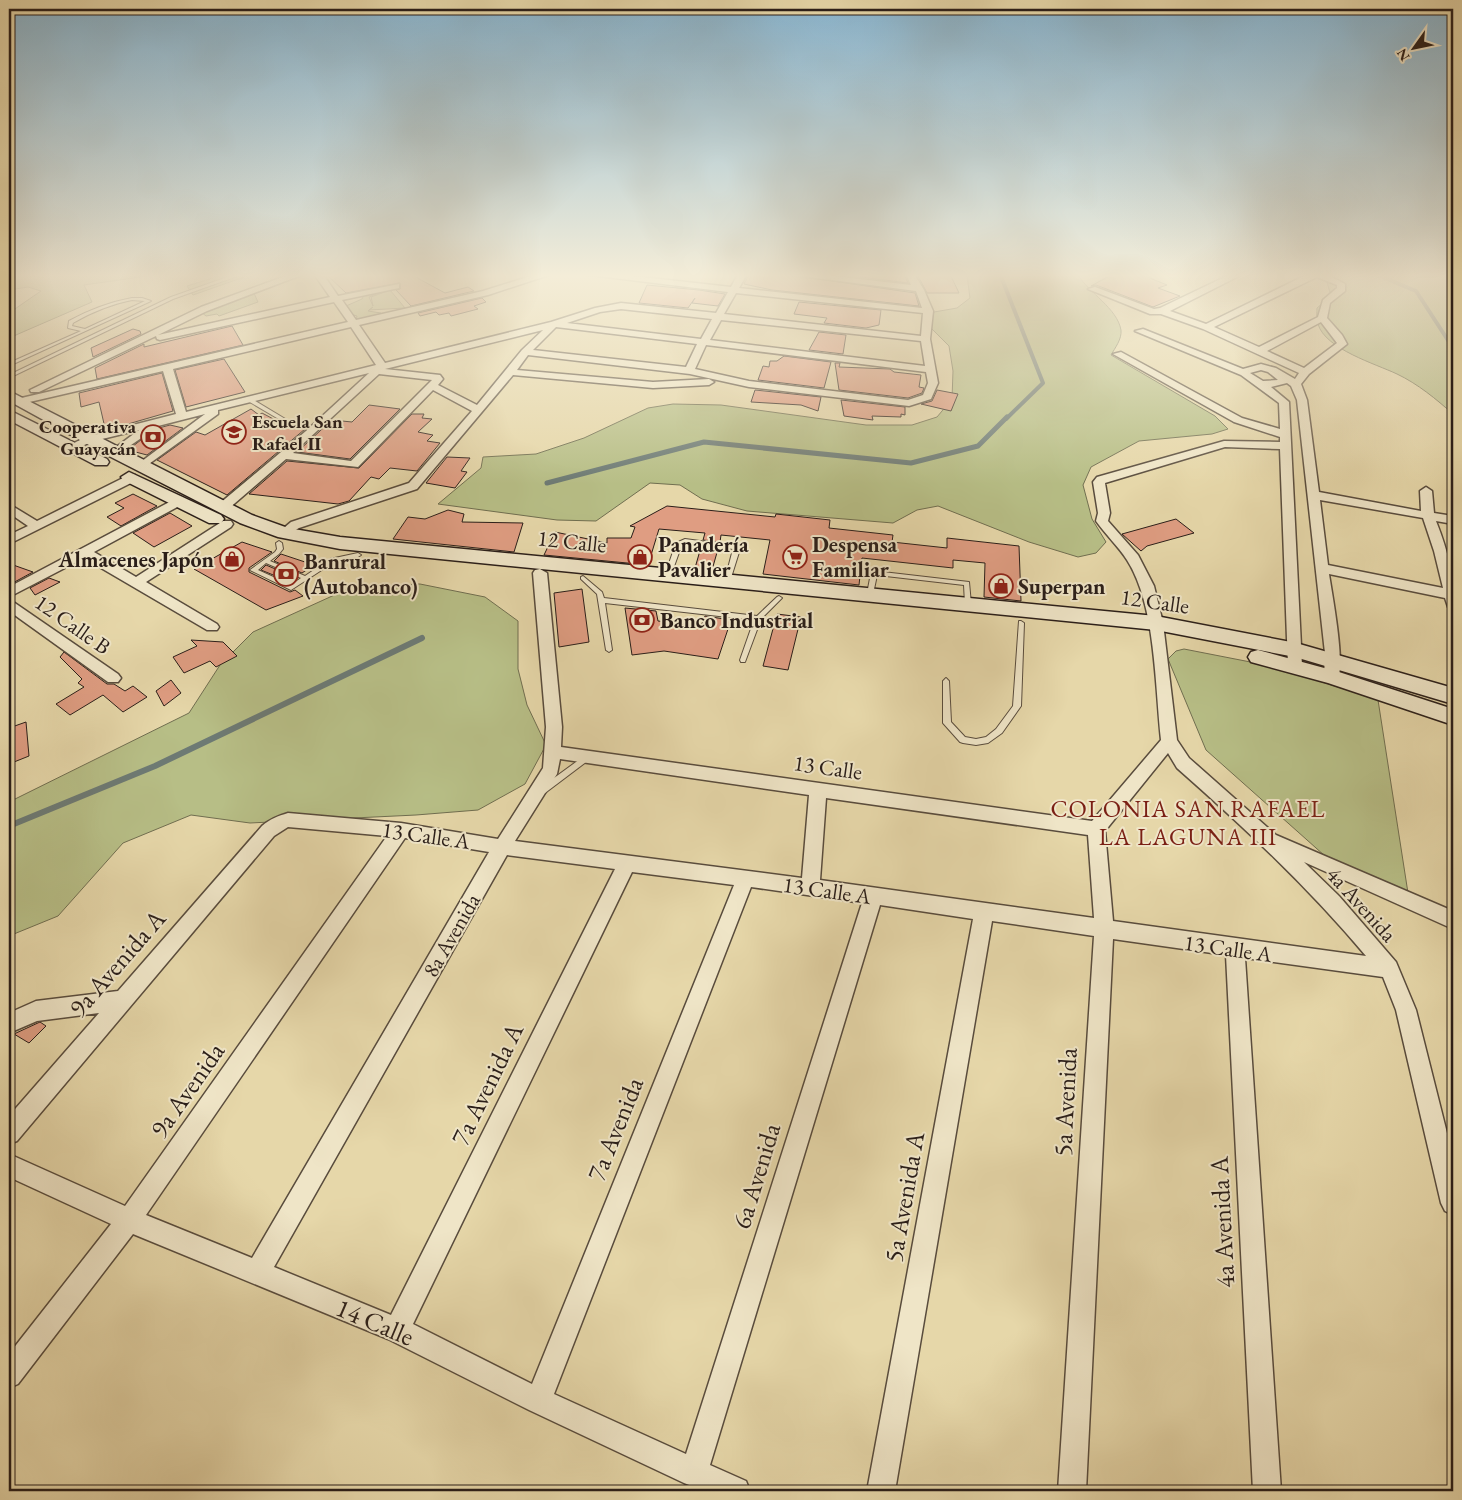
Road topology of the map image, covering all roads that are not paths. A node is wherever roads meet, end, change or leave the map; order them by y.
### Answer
1 (54, 344) edge
2 (77, 344) edge
3 (132, 344) edge
4 (260, 344) edge
5 (365, 344) edge
6 (474, 344) edge
7 (533, 344) edge
8 (703, 344) edge
9 (712, 344) edge
10 (926, 344) edge
11 (1174, 344) edge
12 (1243, 344) edge
13 (1272, 344) edge
14 (1342, 344) edge
15 (1259, 351) junction
16 (525, 352) junction
17 (1118, 354) dead end
18 (9, 365) edge
19 (167, 366) junction
20 (379, 368) junction
21 (931, 370) junction
22 (690, 371) junction
23 (510, 372) junction
24 (1305, 372) junction
25 (1245, 373) junction
26 (1281, 375) junction
27 (9, 377) edge
28 (436, 382) junction
29 (1259, 383) junction
30 (749, 384) junction
31 (1296, 384) junction
32 (250, 400) junction
33 (13, 408) edge
34 (220, 408) junction
35 (478, 410) junction
36 (182, 416) junction
37 (284, 420) dead end
38 (156, 423) junction
39 (90, 439) junction
40 (1287, 441) junction
41 (72, 447) junction
42 (115, 453) junction
43 (283, 455) junction
44 (137, 472) junction
45 (1426, 491) dead end
46 (1313, 495) junction
47 (177, 502) junction
48 (9, 508) edge
49 (225, 516) junction
50 (1428, 516) junction
51 (1453, 520) edge
52 (37, 526) junction
53 (282, 538) junction
54 (9, 540) edge
55 (86, 553) junction
56 (358, 555) junction
57 (266, 561) junction
58 (1322, 568) junction
59 (540, 573) junction
60 (668, 575) junction
61 (305, 578) junction
62 (583, 578) junction
63 (728, 580) junction
64 (136, 583) junction
65 (9, 593) edge
66 (779, 598) junction
67 (1452, 598) edge
68 (601, 600) junction
69 (9, 604) edge
70 (758, 618) junction
71 (1021, 623) junction
72 (212, 628) dead end
73 (1157, 631) junction
74 (609, 650) dead end
75 (1295, 658) junction
76 (743, 660) dead end
77 (1332, 669) junction
78 (113, 678) dead end
79 (946, 681) dead end
80 (1453, 696) edge
81 (1453, 717) edge
82 (1169, 741) junction
83 (552, 752) junction
84 (588, 756) junction
85 (818, 789) junction
86 (535, 797) junction
87 (1096, 829) junction
88 (268, 830) joint
89 (401, 830) junction
90 (1268, 838) junction
91 (502, 847) junction
92 (627, 863) junction
93 (746, 878) junction
94 (810, 886) junction
95 (873, 896) junction
96 (984, 912) junction
97 (1453, 920) edge
98 (1104, 930) junction
99 (1235, 949) junction
100 (1388, 969) junction
101 (122, 1000) junction
102 (9, 1023) edge
103 (9, 1133) edge
104 (9, 1165) edge
105 (1452, 1194) edge
106 (129, 1220) junction
107 (256, 1273) junction
108 (398, 1330) junction
109 (9, 1375) edge
110 (538, 1400) junction
111 (694, 1473) junction
112 (736, 1491) edge
113 (881, 1491) edge
114 (1072, 1491) edge
115 (1267, 1491) edge

1 - 18 lane
2 - 27 lane
3 - 33 street
4 - 19 street
5 - 20 street
6 - 20 street
7 - 16 street
8 - 22 street
9 - 21 street
10 - 21 street
11 - 25 street
12 - 15 street
13 - 15 street
14 - 24 street
15 - 24 street
16 - 22 street
16 - 23 street
17 - 40 street
19 - 33 street
19 - 36 street
20 - 28 street
20 - 32 street
20 - 43 street
21 - 30 street
22 - 30 street
23 - 30 street
23 - 35 street
24 - 31 street
25 - 26 street
25 - 29 street
26 - 29 street
26 - 31 street
28 - 35 street
28 - 43 street
29 - 40 street
31 - 46 street
32 - 34 street
32 - 37 lane
33 - 39 main road, 12 Calle
33 - 41 main road, 12 Calle
34 - 36 street
34 - 44 street
35 - 53 street
36 - 38 street
38 - 39 street
38 - 42 street
39 - 41 street
39 - 42 main road, 12 Calle
40 - 73 street, 4a Avenida
40 - 75 street
41 - 44 main road, 12 Calle
42 - 44 main road, 12 Calle
43 - 49 street
44 - 47 main road, 12 Calle
44 - 49 main road, 12 Calle
44 - 52 street
45 - 50 street
46 - 50 street
46 - 58 street
47 - 49 main road, 12 Calle
47 - 55 street
48 - 52 street
49 - 53 main road, 12 Calle
49 - 64 street
50 - 51 street
50 - 67 street
52 - 54 street
53 - 56 main road, 12 Calle
53 - 57 lane
53 - 60 main road, 12 Calle
55 - 64 street
55 - 65 street
56 - 59 main road, 12 Calle
56 - 61 lane
57 - 61 lane
57 - 61 lane
58 - 67 street
58 - 77 street
59 - 62 main road, 12 Calle
59 - 83 street, 8a Avenida
60 - 63 main road, 12 Calle
60 - 63 lane
62 - 66 main road, 12 Calle
62 - 68 lane
63 - 73 main road, 12 Calle
64 - 72 street
66 - 70 lane
66 - 71 main road, 12 Calle
68 - 70 lane
68 - 74 lane
69 - 78 street, 12 Calle B
70 - 76 lane
71 - 73 main road, 12 Calle
71 - 79 lane
73 - 75 main road, 12 Calle
73 - 82 street, 4a Avenida
75 - 77 main road, 12 Calle
77 - 80 main road, 12 Calle
77 - 81 main road, 12 Calle
82 - 87 street
82 - 90 street, 4a Avenida
83 - 84 street, 13 Calle
83 - 86 street, 8a Avenida
84 - 85 street, 13 Calle
84 - 86 lane
85 - 87 street, 13 Calle
85 - 94 street
86 - 91 street, 8a Avenida
87 - 98 street, 5a Avenida
88 - 89 street, 13 Calle A
88 - 101 street, 9a Avenida A
89 - 91 street, 13 Calle A
89 - 106 street, 9a Avenida
90 - 97 street
90 - 100 street, 4a Avenida
91 - 92 street, 13 Calle A
91 - 107 street, 8a Avenida
92 - 93 street, 13 Calle A
92 - 108 street, 7a Avenida A
93 - 94 street, 13 Calle A
93 - 110 street, 7a Avenida
94 - 95 street, 13 Calle A
95 - 96 street, 13 Calle A
95 - 111 street, 6a Avenida
96 - 98 street, 13 Calle A
96 - 113 street, 5a Avenida A
98 - 99 street, 13 Calle A
98 - 114 street, 5a Avenida
99 - 100 street, 13 Calle A
99 - 115 street, 4a Avenida A
100 - 105 street, 4a Avenida
101 - 102 street
101 - 103 street, 9a Avenida A
104 - 106 street, 14 Calle
106 - 107 street, 14 Calle
106 - 109 street, 9a Avenida
107 - 108 street, 14 Calle
108 - 110 street, 14 Calle
110 - 111 street, 14 Calle
111 - 112 street, 14 Calle

